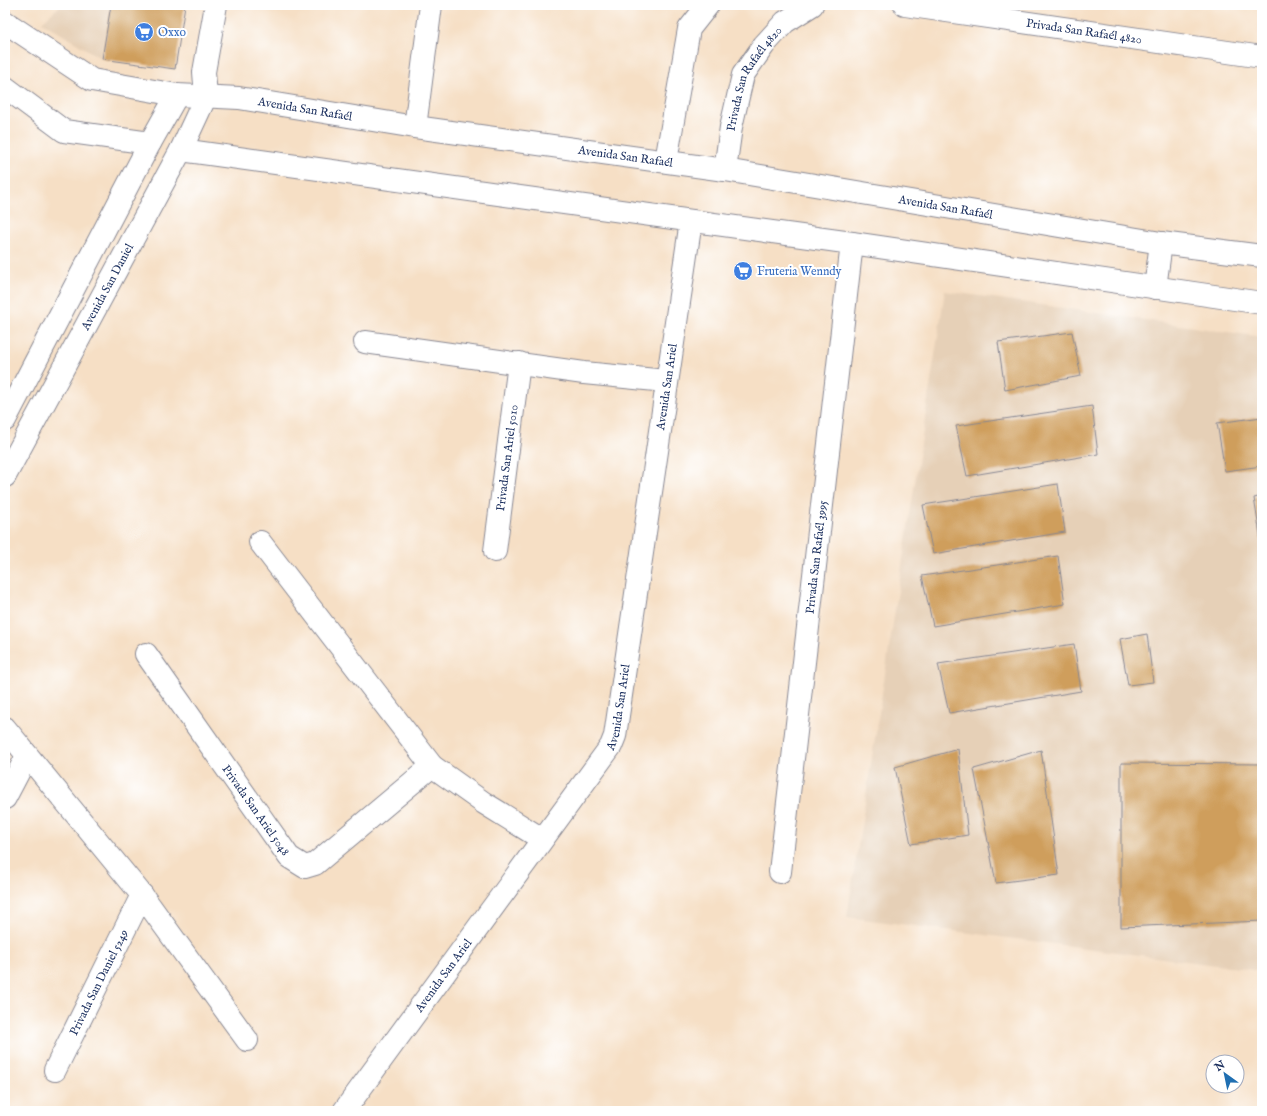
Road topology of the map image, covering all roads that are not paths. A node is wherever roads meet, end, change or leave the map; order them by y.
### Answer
1 (216, 5) edge
2 (431, 5) edge
3 (708, 5) edge
4 (812, 5) edge
5 (905, 5) edge
6 (5, 22) edge
7 (1262, 57) edge
8 (204, 72) junction
9 (5, 87) edge
10 (177, 95) junction
11 (206, 96) junction
12 (415, 127) junction
13 (150, 142) junction
14 (181, 150) junction
15 (666, 161) junction
16 (725, 170) junction
17 (691, 221) junction
18 (852, 243) junction
19 (1161, 243) junction
20 (1262, 256) edge
21 (1155, 288) junction
22 (1262, 303) edge
23 (365, 342) dead end
24 (519, 363) junction
25 (666, 381) junction
26 (5, 420) edge
27 (5, 476) edge
28 (260, 542) dead end
29 (495, 551) dead end
30 (146, 654) dead end
31 (5, 728) edge
32 (27, 756) junction
33 (432, 766) junction
34 (5, 798) edge
35 (542, 839) junction
36 (780, 872) dead end
37 (142, 895) junction
38 (246, 1040) dead end
39 (55, 1070) dead end
40 (344, 1111) edge

1 - 8 street
2 - 12 street
3 - 15 street
4 - 16 street, Privada San Rafaél 4820
5 - 7 street, Privada San Rafaél 4820
6 - 10 street, Avenida San Rafaél
8 - 10 street
8 - 11 street
9 - 13 street
10 - 11 street, Avenida San Rafaél
10 - 13 street
11 - 12 street, Avenida San Rafaél
11 - 14 street, Avenida San Daniel
12 - 15 street, Avenida San Rafaél
13 - 14 street
13 - 26 street
14 - 17 street
14 - 27 street, Avenida San Daniel
15 - 16 street, Avenida San Rafaél
16 - 19 street, Avenida San Rafaél
17 - 18 street
17 - 25 street, Avenida San Ariel
18 - 21 street
18 - 36 street, Privada San Rafaél 3995
19 - 20 street, Avenida San Rafaél
19 - 21 street
21 - 22 street
23 - 24 street
24 - 25 street
24 - 29 street, Privada San Ariel 5010
25 - 35 street, Avenida San Ariel
28 - 33 street
30 - 33 street, Privada San Ariel 5048
31 - 32 street
32 - 34 street
32 - 37 street
33 - 35 street
35 - 40 street, Avenida San Ariel
37 - 38 street
37 - 39 street, Privada San Daniel 5249

